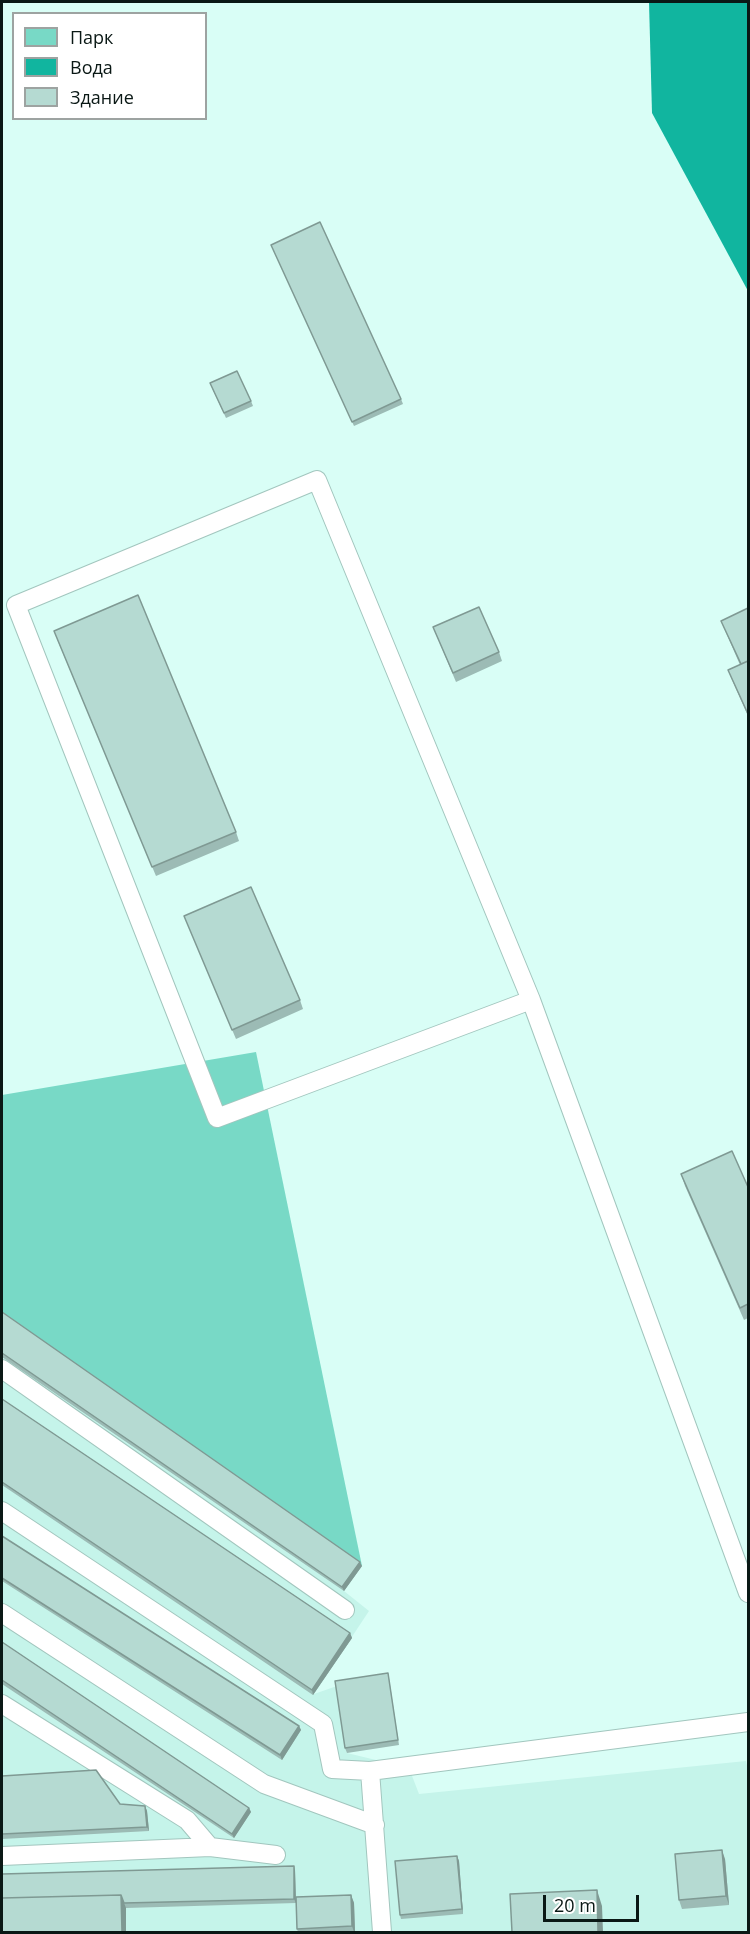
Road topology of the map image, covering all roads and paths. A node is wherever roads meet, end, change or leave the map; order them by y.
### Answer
1 (531, 1000) junction
2 (2, 1369) edge
3 (2, 1511) edge
4 (748, 1593) edge
5 (345, 1610) dead end
6 (2, 1613) edge
7 (2, 1704) edge
8 (748, 1722) edge
9 (370, 1771) junction
10 (375, 1825) junction
11 (210, 1847) junction
12 (276, 1855) dead end
13 (2, 1856) edge
14 (382, 1932) edge

1 - 1 lane
1 - 4 lane
2 - 5 lane
3 - 9 lane
6 - 10 lane
7 - 11 lane
8 - 9 lane
9 - 10 lane
10 - 14 lane
11 - 12 lane
11 - 13 lane

